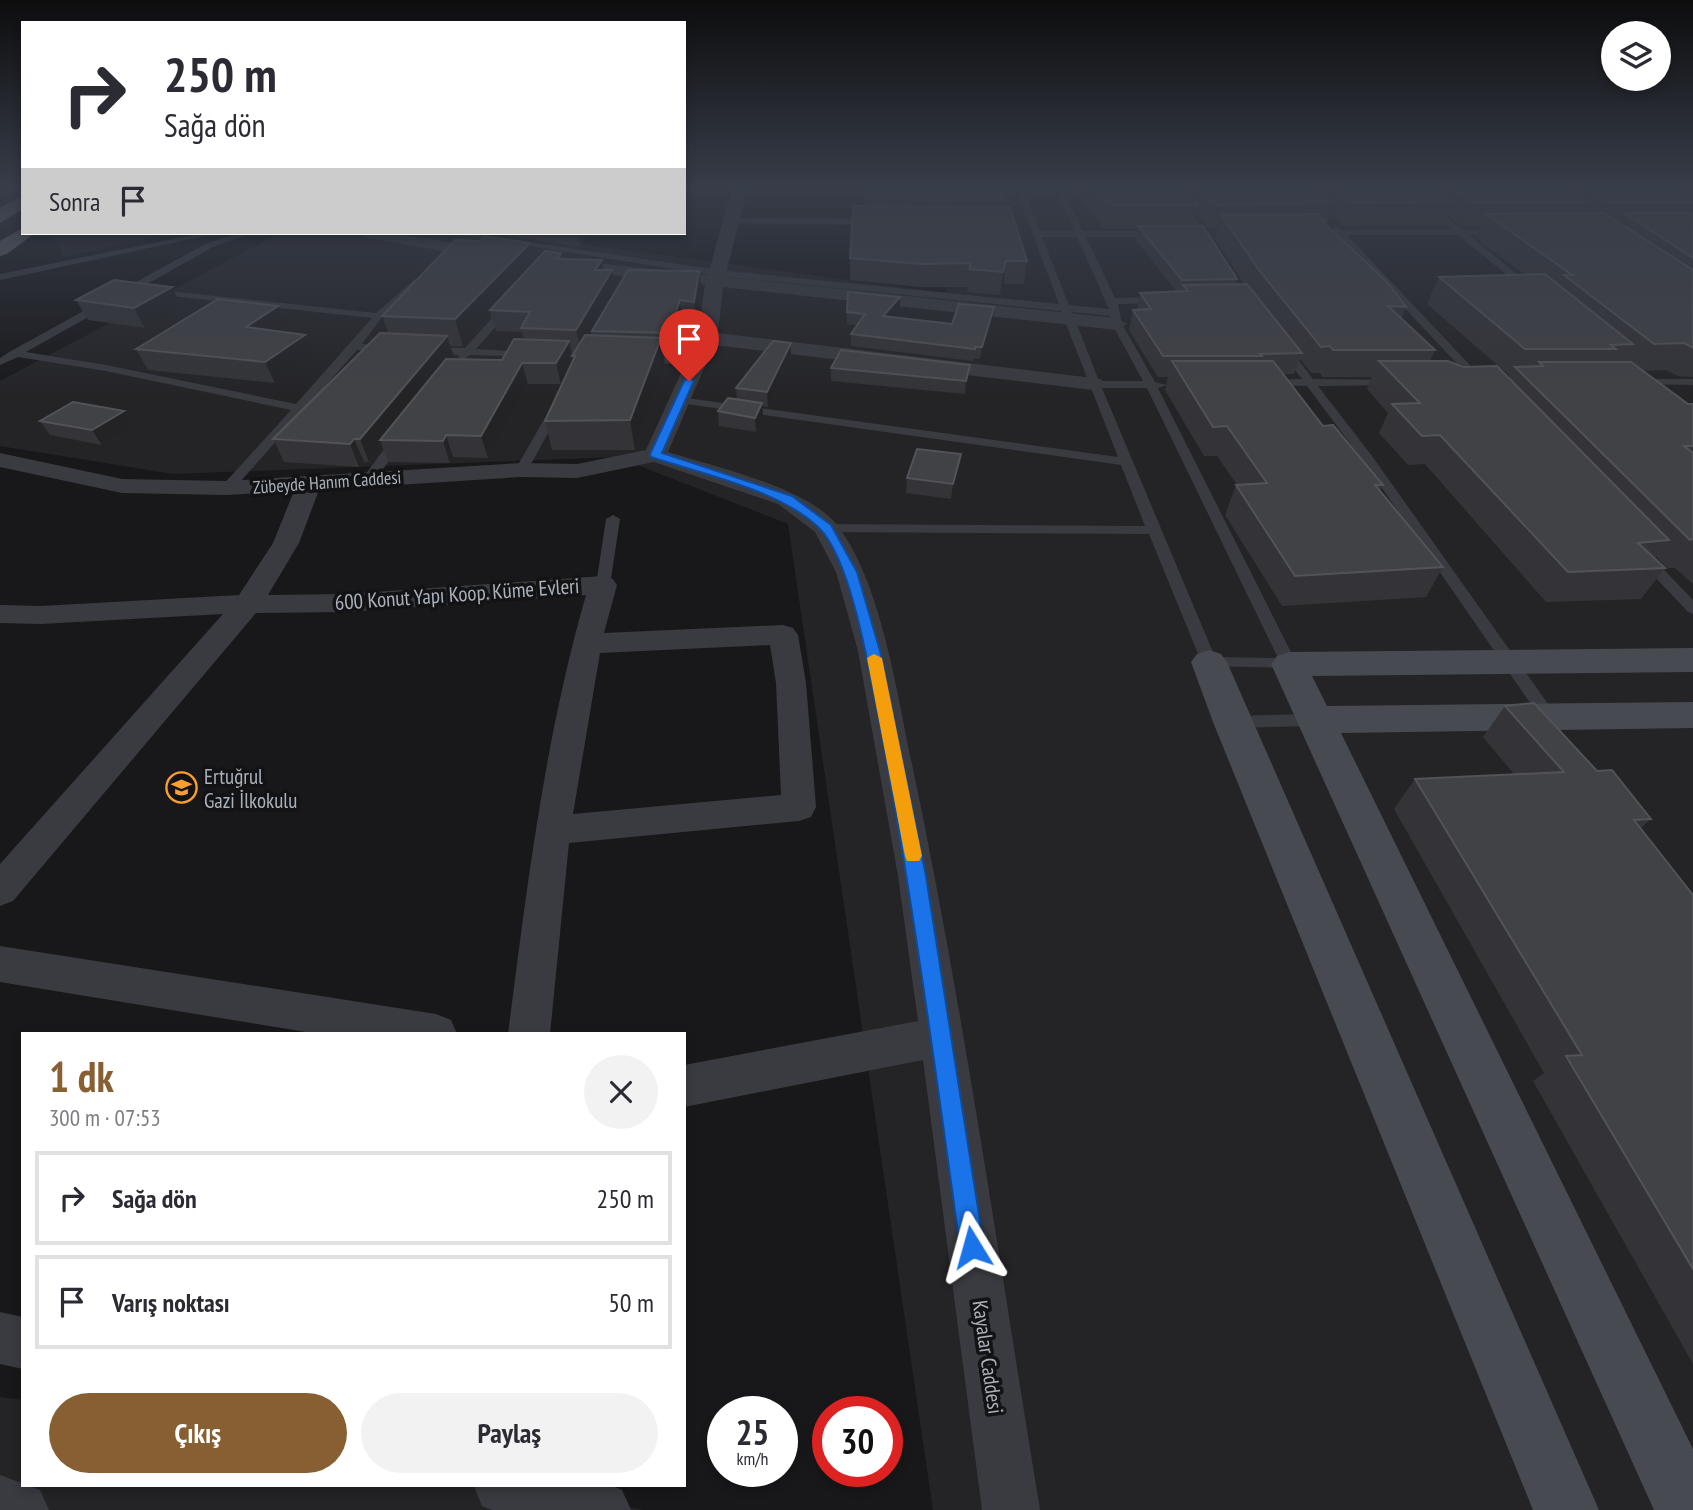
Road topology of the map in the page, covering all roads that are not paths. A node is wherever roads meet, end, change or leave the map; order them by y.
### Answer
1 (95, 257) edge
2 (188, 257) edge
3 (516, 257) edge
4 (721, 257) edge
5 (1045, 257) edge
6 (1092, 257) edge
7 (1361, 257) edge
8 (1492, 257) edge
9 (429, 272) edge
10 (0, 277) edge
11 (716, 277) junction
12 (131, 289) junction
13 (1536, 294) edge
14 (1176, 300) edge
15 (512, 303) edge
16 (1114, 313) junction
17 (1066, 315) junction
18 (378, 316) junction
19 (707, 338) junction
20 (1278, 340) edge
21 (354, 347) junction
22 (404, 349) edge
23 (417, 350) edge
24 (468, 351) junction
25 (15, 353) junction
26 (546, 356) edge
27 (622, 359) edge
28 (0, 362) edge
29 (459, 362) edge
30 (698, 362) junction
31 (1630, 378) edge
32 (1402, 382) edge
33 (1642, 382) junction
34 (1693, 382) edge
35 (1258, 383) edge
36 (1312, 383) junction
37 (1093, 384) junction
38 (1178, 384) edge
39 (1151, 385) junction
40 (1491, 387) edge
41 (1652, 391) edge
42 (565, 392) edge
43 (679, 400) junction
44 (299, 408) junction
45 (409, 425) edge
46 (655, 454) junction
47 (0, 460) edge
48 (1124, 462) junction
49 (520, 470) junction
50 (370, 478) junction
51 (309, 484) junction
52 (227, 488) junction
53 (613, 519) dead end
54 (826, 528) junction
55 (1153, 530) junction
56 (1637, 550) edge
57 (603, 585) junction
58 (248, 604) junction
59 (1693, 609) edge
60 (0, 614) edge
61 (585, 644) junction
62 (1693, 660) edge
63 (1209, 662) junction
64 (1508, 662) junction
65 (1289, 664) junction
66 (1693, 716) edge
67 (1316, 720) junction
68 (1231, 722) junction
69 (1556, 727) junction
70 (552, 830) junction
71 (0, 890) edge
72 (0, 964) edge
73 (424, 1032) edge
74 (528, 1032) edge
75 (941, 1036) junction
76 (686, 1086) edge
77 (0, 1338) edge
78 (21, 1343) edge
79 (508, 1487) edge
80 (575, 1499) edge
81 (0, 1504) edge
82 (20, 1510) edge
83 (1011, 1510) edge
84 (1566, 1510) edge
85 (1688, 1510) edge

1 - 10 lane
2 - 12 lane
3 - 11 street
4 - 11 street
5 - 17 lane
6 - 16 lane
7 - 40 lane
8 - 13 lane
9 - 18 lane
11 - 17 street
11 - 19 street
12 - 18 lane
12 - 25 lane
14 - 16 lane
15 - 24 lane
16 - 17 street
16 - 39 lane
17 - 37 lane
18 - 21 lane
19 - 30 street
19 - 37 street
20 - 36 lane
21 - 22 lane
21 - 44 lane
23 - 24 lane
24 - 26 lane
24 - 29 lane
25 - 28 lane
25 - 44 lane
27 - 30 lane
30 - 43 street
31 - 33 lane
32 - 36 lane
33 - 34 lane
33 - 41 lane
35 - 36 lane
36 - 64 lane
37 - 39 lane
37 - 48 lane
38 - 39 lane
39 - 65 lane
42 - 49 lane
43 - 46 street
43 - 48 lane
44 - 52 lane
45 - 50 lane
46 - 49 street, Zübeyde Hanım Caddesi
46 - 54 street, Kayalar Caddesi
47 - 52 street, Zübeyde Hanım Caddesi
48 - 55 lane
49 - 50 street, Zübeyde Hanım Caddesi
50 - 51 street, Zübeyde Hanım Caddesi
51 - 52 street, Zübeyde Hanım Caddesi
51 - 58 street
53 - 57 lane
54 - 55 lane
54 - 75 street, Kayalar Caddesi
55 - 63 lane
56 - 59 lane
57 - 58 street, 600 Konut Yapı Koop. Küme Evleri
57 - 61 street, 600 Konut Yapı Koop. Küme Evleri
58 - 60 street, 600 Konut Yapı Koop. Küme Evleri
58 - 71 street
61 - 70 street, 600 Konut Yapı Koop. Küme Evleri
61 - 70 street
62 - 64 street
63 - 65 lane
63 - 68 street
64 - 65 street
64 - 69 lane
65 - 67 street
66 - 69 street
67 - 68 lane
67 - 69 street
67 - 85 street
68 - 84 street
70 - 74 street, 600 Konut Yapı Koop. Küme Evleri
72 - 73 street
75 - 76 street
75 - 83 street, Kayalar Caddesi
77 - 78 street
79 - 80 street
81 - 82 street

